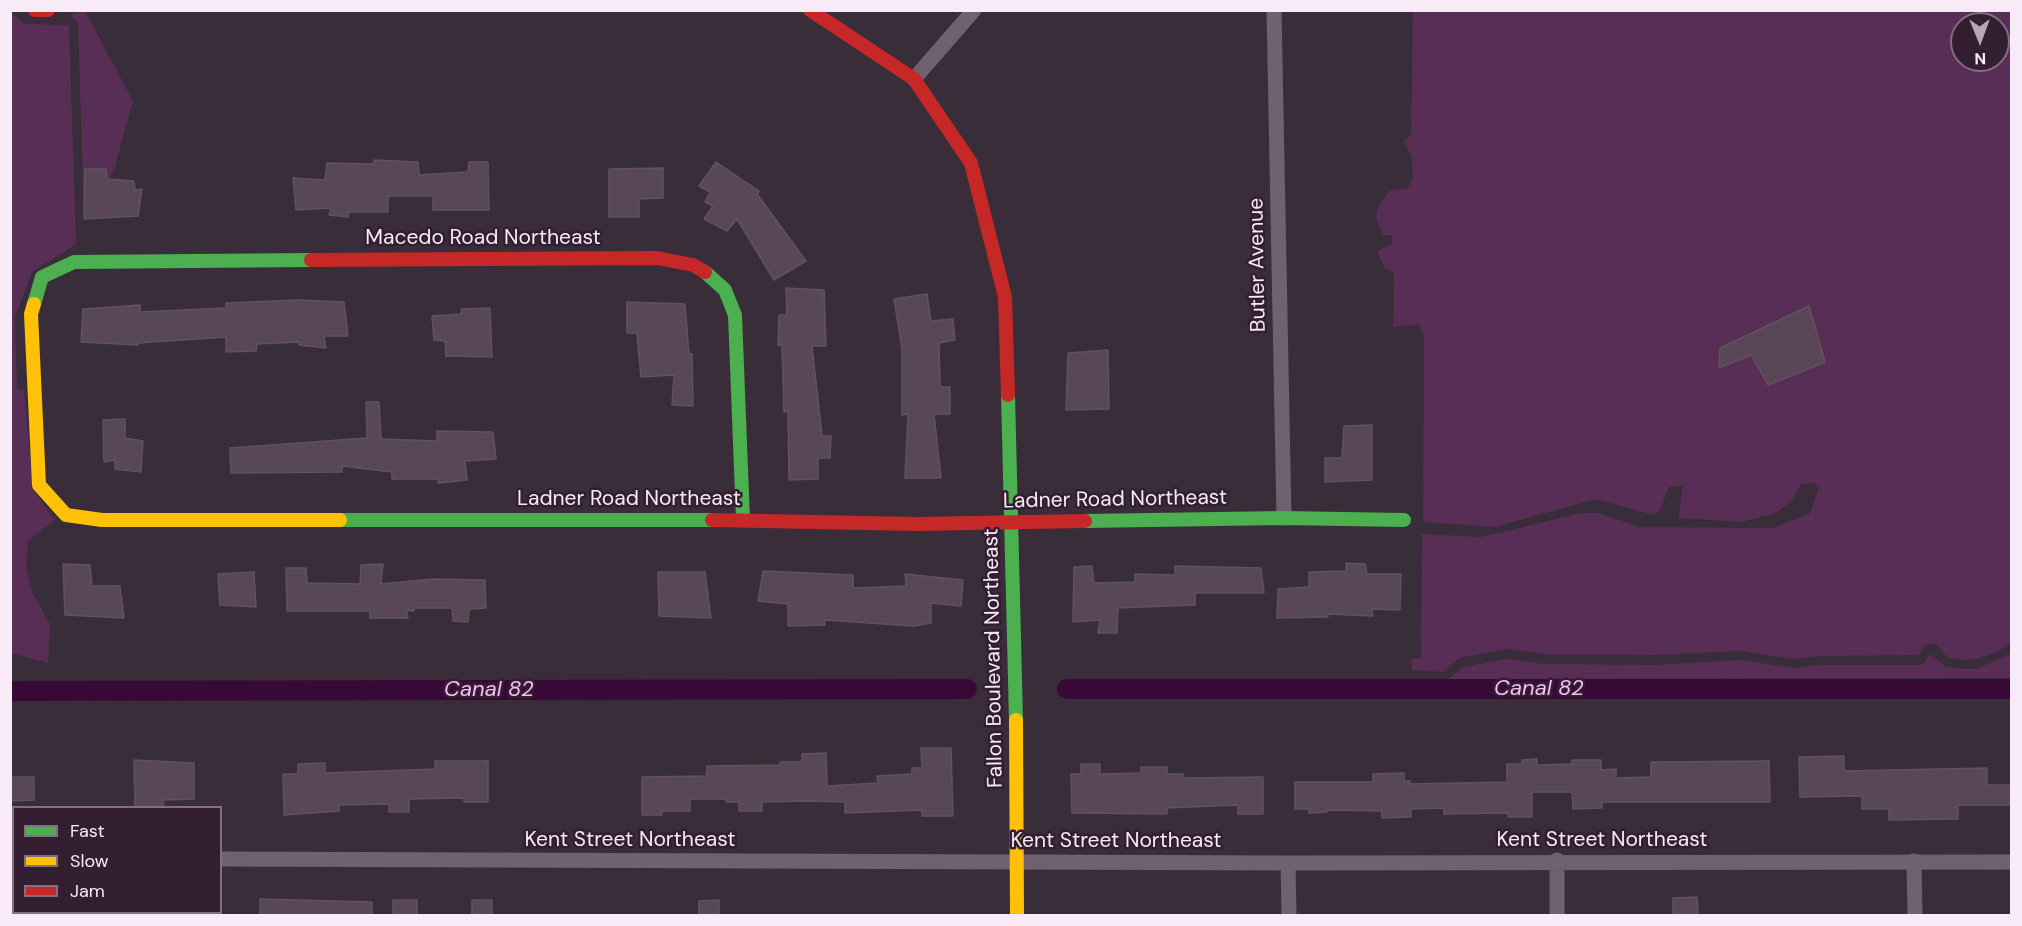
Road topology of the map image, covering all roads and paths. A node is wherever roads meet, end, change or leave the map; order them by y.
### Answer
1 (35, 10) edge
2 (48, 10) edge
3 (810, 10) edge
4 (974, 10) edge
5 (1274, 10) edge
6 (914, 79) junction
7 (31, 314) joint
8 (1284, 518) junction
9 (742, 520) junction
10 (1404, 520) dead end
11 (1013, 523) junction
12 (222, 859) edge
13 (1557, 860) junction
14 (1914, 861) junction
15 (1016, 862) junction
16 (2012, 862) edge
17 (1288, 863) junction
18 (1017, 915) edge
19 (1289, 915) edge
20 (1557, 915) edge
21 (1915, 915) edge

1 - 2 street
3 - 6 street, Fallon Boulevard Northeast
4 - 6 street
5 - 8 street, Butler Avenue
6 - 11 street, Fallon Boulevard Northeast
7 - 9 street, Ladner Road Northeast
7 - 9 street, Macedo Road Northeast
8 - 10 street, Ladner Road Northeast
8 - 11 street, Ladner Road Northeast
9 - 11 street, Ladner Road Northeast
11 - 15 street, Fallon Boulevard Northeast
12 - 15 street, Kent Street Northeast
13 - 14 street, Kent Street Northeast
13 - 17 street, Kent Street Northeast
13 - 20 street
14 - 16 street, Kent Street Northeast
14 - 21 street
15 - 17 street, Kent Street Northeast
15 - 18 street, Fallon Boulevard Northeast
17 - 19 street

